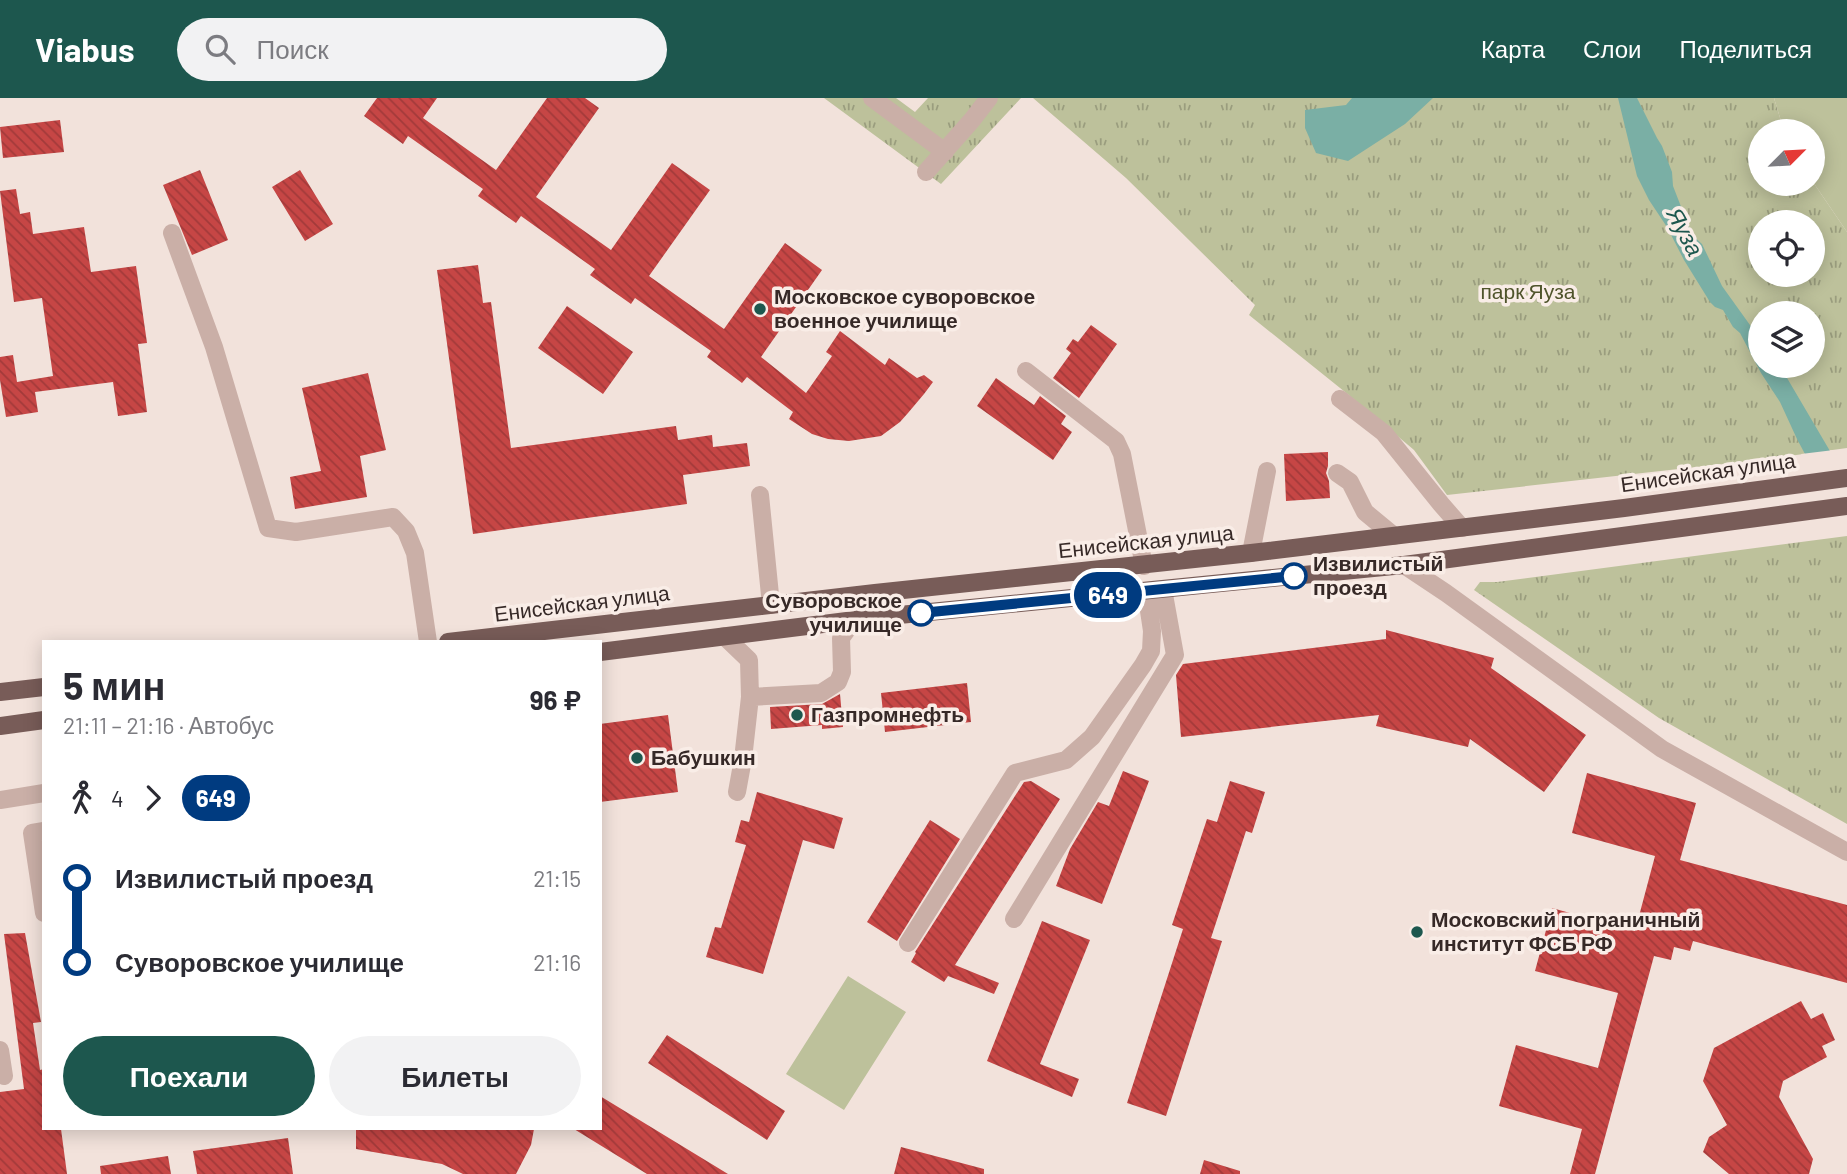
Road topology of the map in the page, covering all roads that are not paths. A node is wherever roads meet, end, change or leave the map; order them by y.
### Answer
1 (872, 98) edge
2 (989, 98) edge
3 (944, 152) junction
4 (926, 172) dead end
5 (172, 233) dead end
6 (1026, 371) dead end
7 (1340, 399) dead end
8 (1267, 471) dead end
9 (1337, 473) dead end
10 (1847, 478) edge
11 (760, 495) dead end
12 (1847, 506) edge
13 (1462, 528) junction
14 (1394, 536) junction
15 (1251, 554) junction
16 (1404, 565) junction
17 (1143, 566) junction
18 (1155, 590) junction
19 (771, 605) junction
20 (855, 620) junction
21 (724, 636) junction
22 (428, 640) edge
23 (466, 640) edge
24 (602, 652) edge
25 (42, 687) edge
26 (0, 692) edge
27 (750, 697) junction
28 (42, 720) edge
29 (0, 726) edge
30 (737, 792) dead end
31 (42, 793) edge
32 (0, 800) edge
33 (42, 831) edge
34 (1847, 852) edge
35 (42, 900) edge
36 (1014, 919) dead end
37 (908, 943) dead end
38 (0, 1050) edge
39 (4, 1076) dead end

1 - 3 street
2 - 3 street
3 - 4 street
5 - 22 street
6 - 17 street
7 - 13 street
8 - 15 street
9 - 14 street
10 - 13 main road, Енисейская улица
11 - 19 street
12 - 16 main road
13 - 14 main road, Енисейская улица
14 - 15 main road, Енисейская улица
15 - 17 main road, Енисейская улица
16 - 18 main road
16 - 34 street
17 - 19 main road, Енисейская улица
18 - 20 main road
18 - 36 street
18 - 37 street
19 - 23 main road, Енисейская улица
20 - 21 main road
20 - 27 street
21 - 24 main road
21 - 27 street
25 - 26 main road
27 - 30 street
28 - 29 main road
31 - 32 street
33 - 35 street
38 - 39 street

